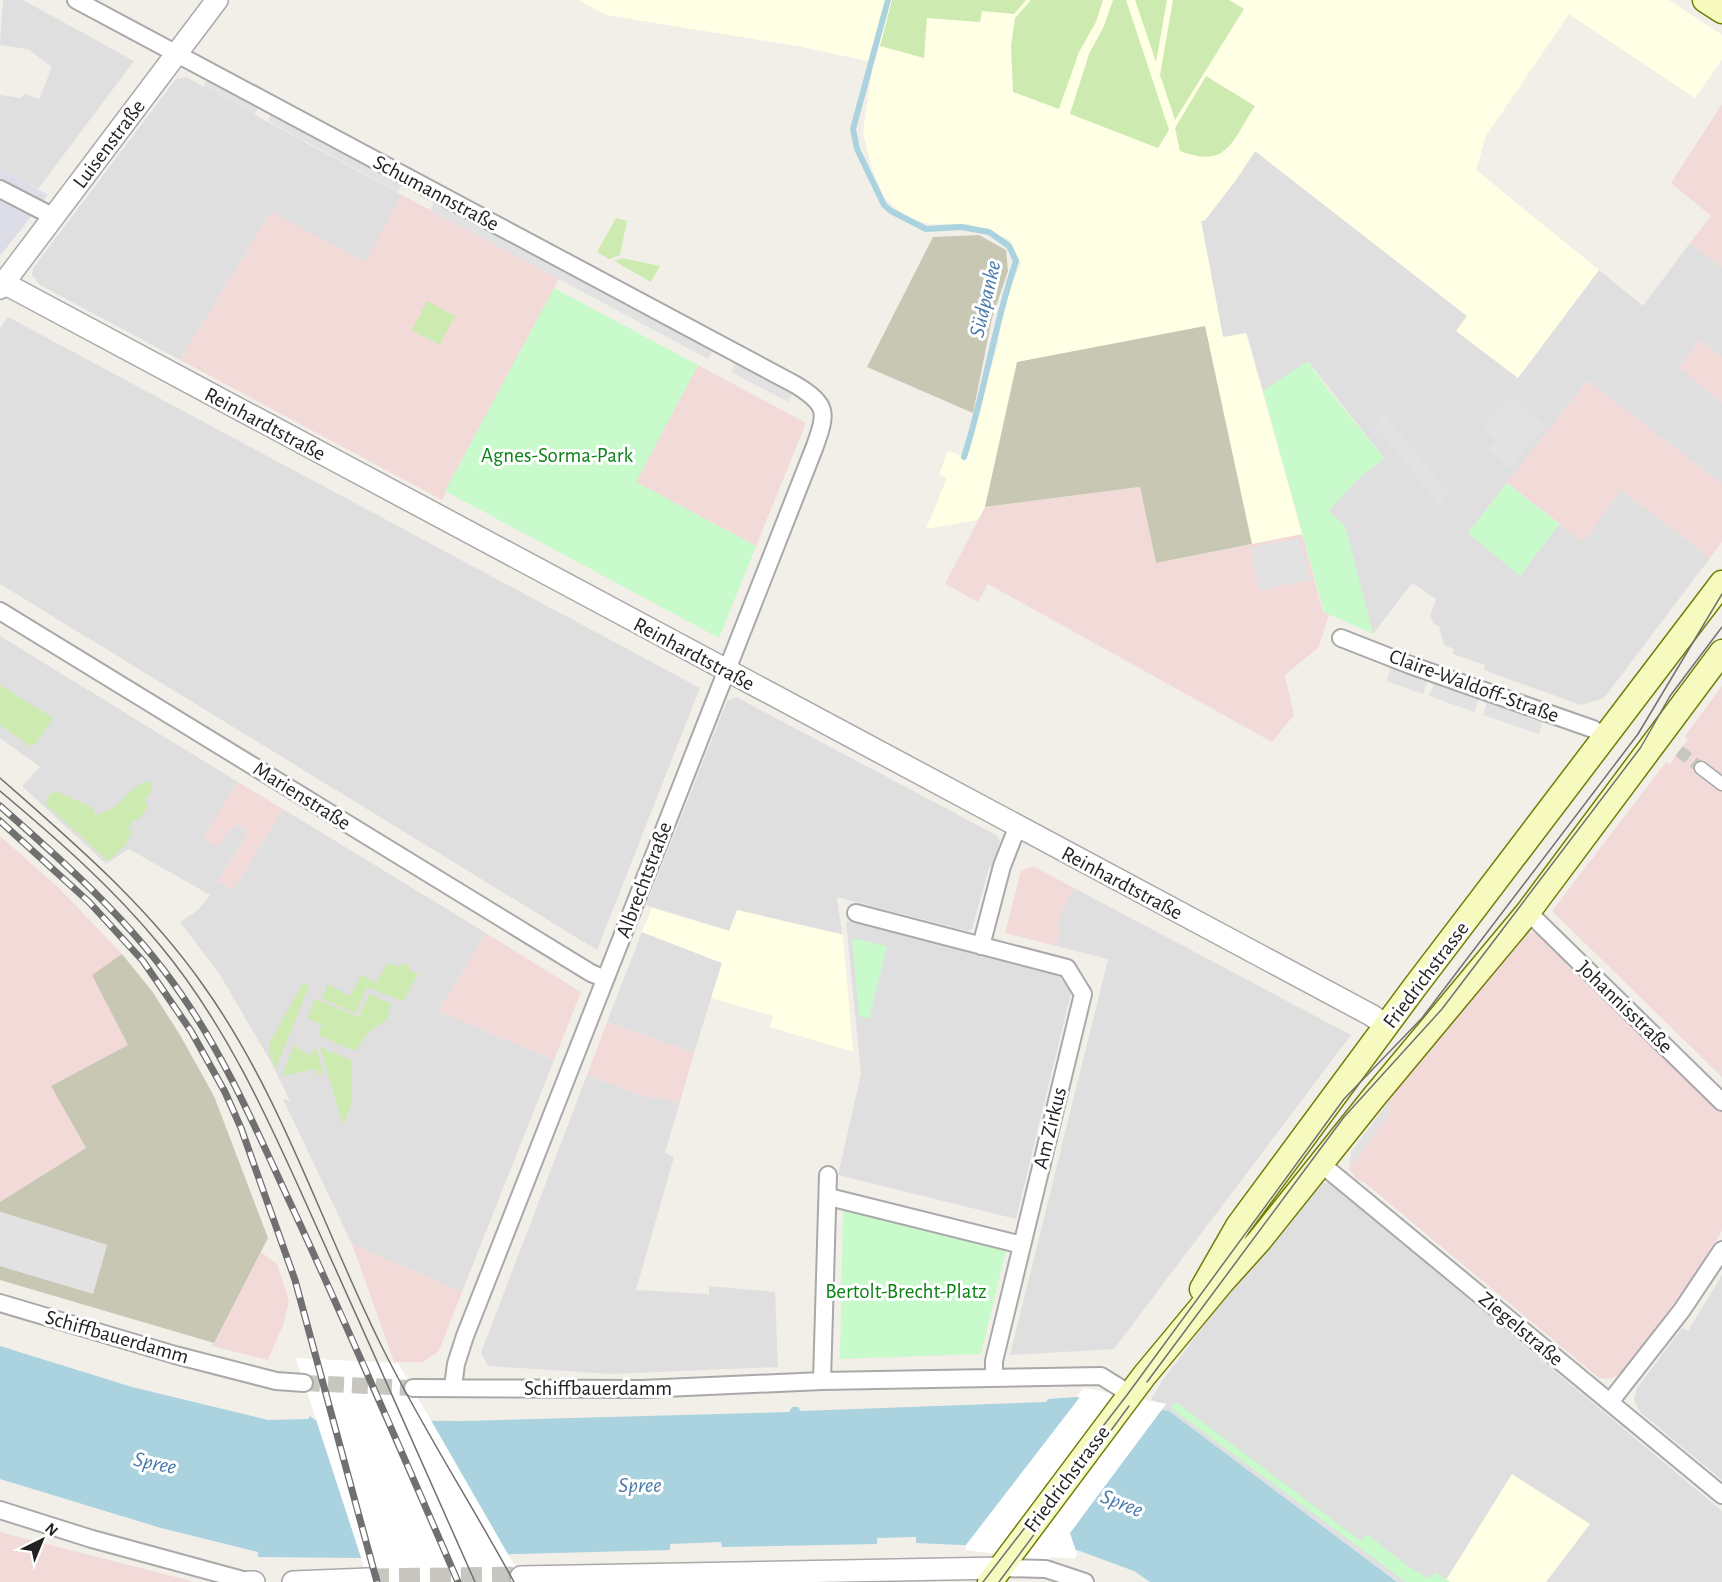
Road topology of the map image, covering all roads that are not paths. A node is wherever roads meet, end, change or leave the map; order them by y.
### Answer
1 (76, 0) edge
2 (217, 0) edge
3 (1705, 0) edge
4 (1722, 11) edge
5 (176, 54) junction
6 (0, 189) edge
7 (54, 217) junction
8 (1, 284) edge
9 (796, 385) joint
10 (1722, 583) edge
11 (0, 611) edge
12 (1341, 638) dead end
13 (1722, 652) edge
14 (726, 671) junction
15 (1605, 737) junction
16 (1701, 768) tunnel mouth
17 (1722, 784) edge
18 (1017, 828) junction
19 (1528, 912) junction
20 (856, 913) dead end
21 (981, 946) junction
22 (605, 979) junction
23 (1387, 1026) junction
24 (1415, 1047) junction
25 (1722, 1102) edge
26 (1320, 1163) junction
27 (828, 1175) dead end
28 (829, 1197) junction
29 (1022, 1245) junction
30 (1722, 1250) edge
31 (0, 1303) edge
32 (994, 1378) junction
33 (822, 1381) junction
34 (304, 1383) tunnel mouth
35 (453, 1387) junction
36 (412, 1388) tunnel mouth
37 (1135, 1389) junction
38 (1610, 1402) junction
39 (1722, 1495) edge
40 (0, 1510) edge
41 (1000, 1569) edge
42 (521, 1577) dead end
43 (368, 1579) dead end
44 (563, 1580) edge
45 (330, 1581) edge
46 (251, 1582) edge
47 (293, 1582) edge
48 (1085, 1582) edge

1 - 5 street, Schumannstraße
2 - 5 street, Luisenstraße
3 - 4 main road
5 - 7 street, Luisenstraße
5 - 9 street, Schumannstraße
6 - 7 street
7 - 8 street, Luisenstraße
8 - 14 street, Reinhardtstraße
9 - 14 street, Albrechtstraße
10 - 15 main road, Friedrichstrasse
11 - 22 street, Marienstraße
12 - 15 street, Claire-Waldoff-Straße
13 - 19 main road, Friedrichstrasse
14 - 18 street, Reinhardtstraße
14 - 22 street, Albrechtstraße
15 - 23 main road, Friedrichstrasse
16 - 17 street
18 - 21 street
18 - 23 street, Reinhardtstraße
19 - 24 main road, Friedrichstrasse
19 - 25 street, Johannisstraße
20 - 21 street, Am Zirkus
21 - 29 street, Am Zirkus
22 - 35 street, Albrechtstraße
23 - 24 main road, Friedrichstrasse
23 - 37 main road, Friedrichstrasse
24 - 26 main road, Friedrichstrasse
26 - 37 main road, Friedrichstrasse
26 - 38 street, Ziegelstraße
27 - 28 street
28 - 29 street
28 - 33 street
29 - 32 street, Am Zirkus
30 - 38 street
31 - 34 street, Schiffbauerdamm
32 - 33 street, Schiffbauerdamm
32 - 37 street, Schiffbauerdamm
33 - 35 street, Schiffbauerdamm
35 - 36 street, Schiffbauerdamm
37 - 41 main road, Friedrichstrasse
38 - 39 street, Ziegelstraße
40 - 46 street
41 - 44 street
41 - 48 street
42 - 44 street
43 - 45 street
45 - 47 street

